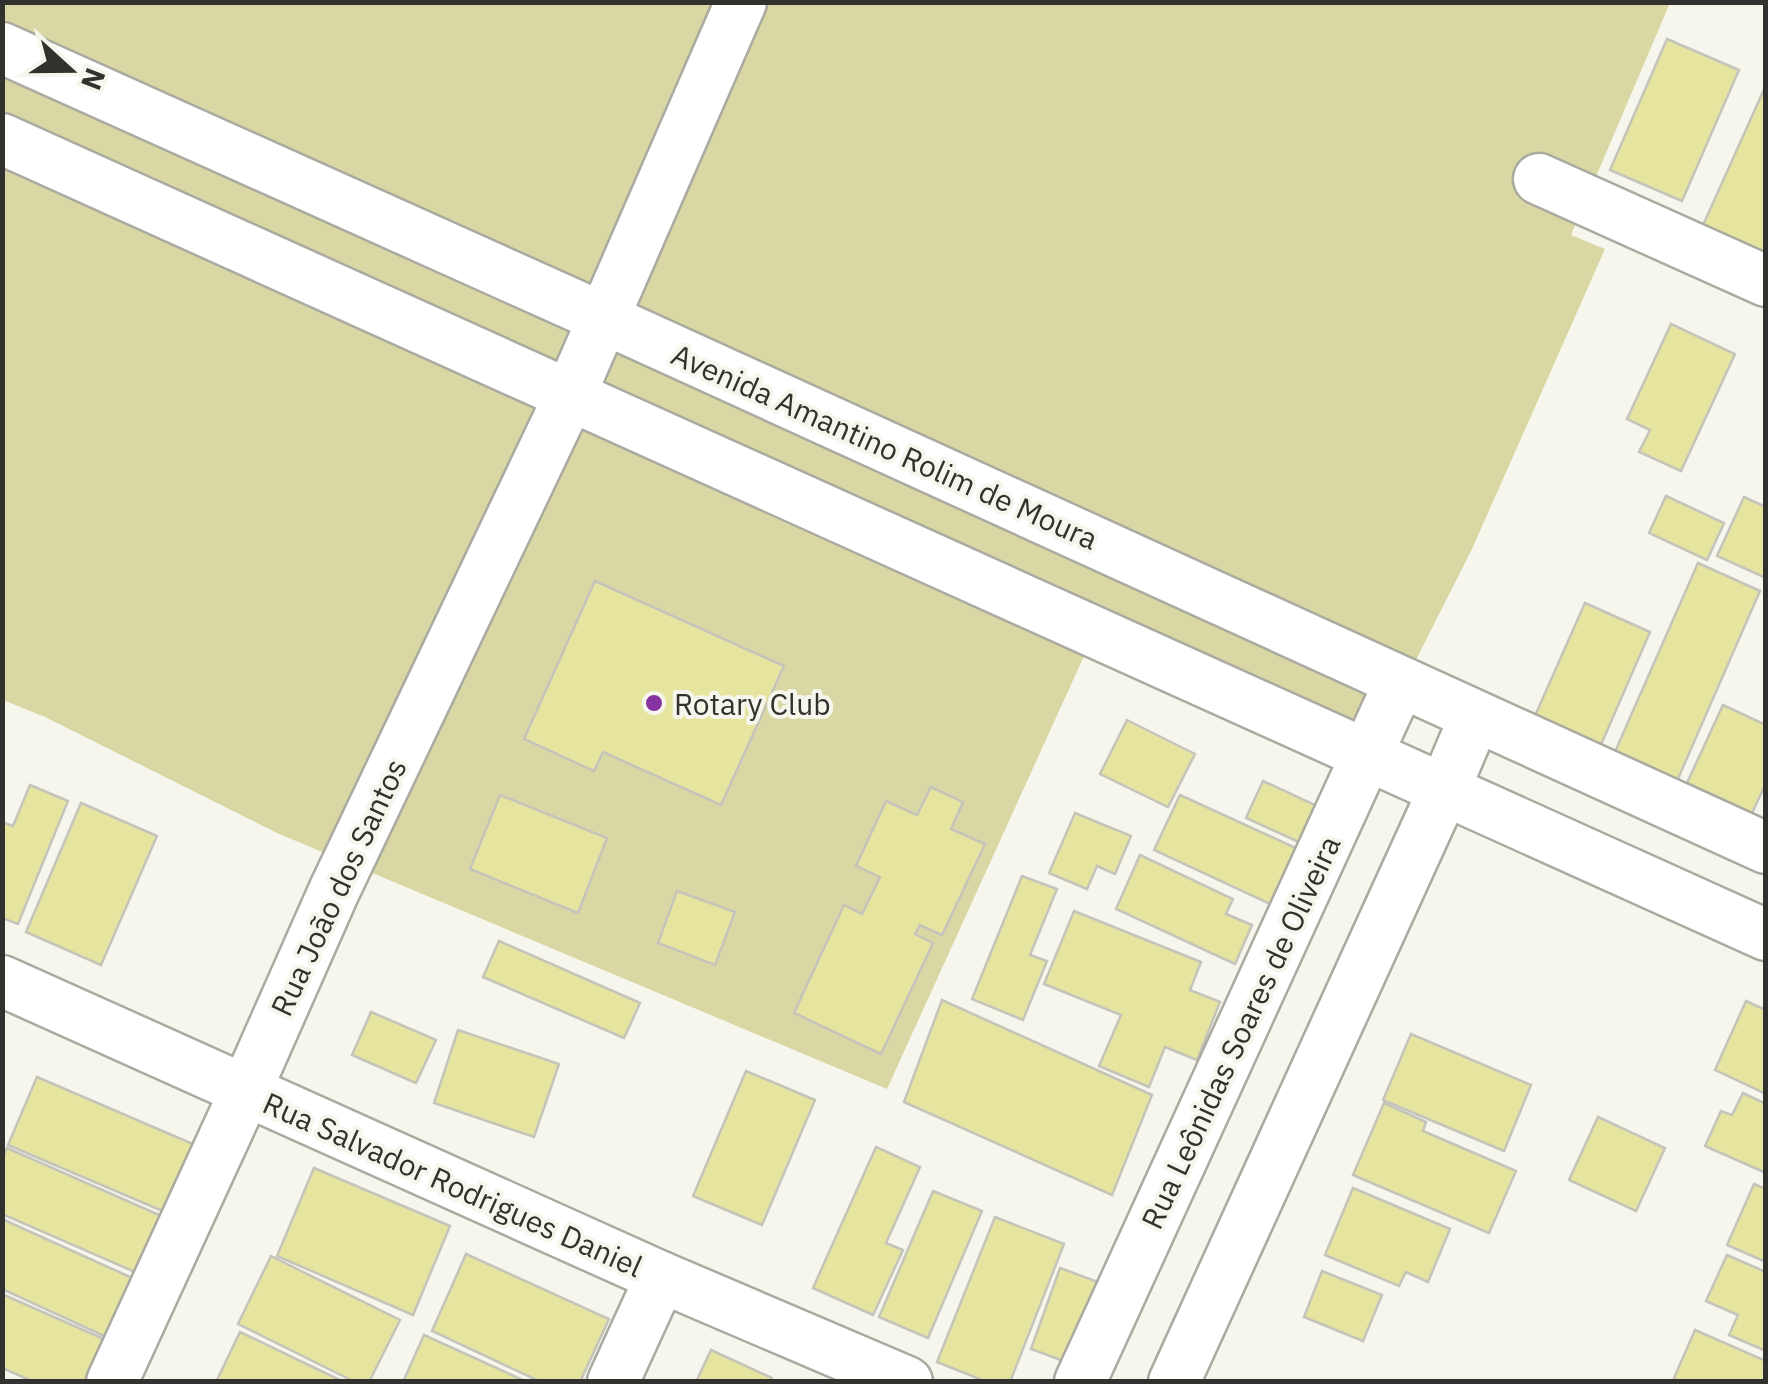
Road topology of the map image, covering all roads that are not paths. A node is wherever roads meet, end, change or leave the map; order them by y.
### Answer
1 (741, 2) edge
2 (22, 56) edge
3 (6, 140) edge
4 (1538, 179) dead end
5 (1766, 281) edge
6 (604, 318) junction
7 (570, 395) junction
8 (1400, 682) junction
9 (1474, 717) junction
10 (1368, 755) junction
11 (1444, 790) junction
12 (1766, 848) edge
13 (1766, 935) edge
14 (2, 980) edge
15 (246, 1090) junction
16 (661, 1277) junction
17 (112, 1382) edge
18 (613, 1382) edge
19 (907, 1382) edge
20 (1080, 1382) edge
21 (1174, 1382) edge

1 - 6 street, Rua João dos Santos
2 - 3 street
2 - 6 street, Avenida Amantino Rolim de Moura
3 - 7 street
4 - 5 street
6 - 7 street, Rua João dos Santos
6 - 8 street, Avenida Amantino Rolim de Moura
7 - 10 street
7 - 15 street, Rua João dos Santos
8 - 9 street, Avenida Amantino Rolim de Moura
8 - 10 street, Rua Leônidas Soares de Oliveira
9 - 11 street
9 - 12 street, Avenida Amantino Rolim de Moura
10 - 11 street
10 - 20 street, Rua Leônidas Soares de Oliveira
11 - 13 street
11 - 21 street
14 - 15 street, Rua Salvador Rodrigues Daniel
15 - 16 street, Rua Salvador Rodrigues Daniel
15 - 17 street, Rua João dos Santos
16 - 18 street
16 - 19 street, Rua Salvador Rodrigues Daniel

